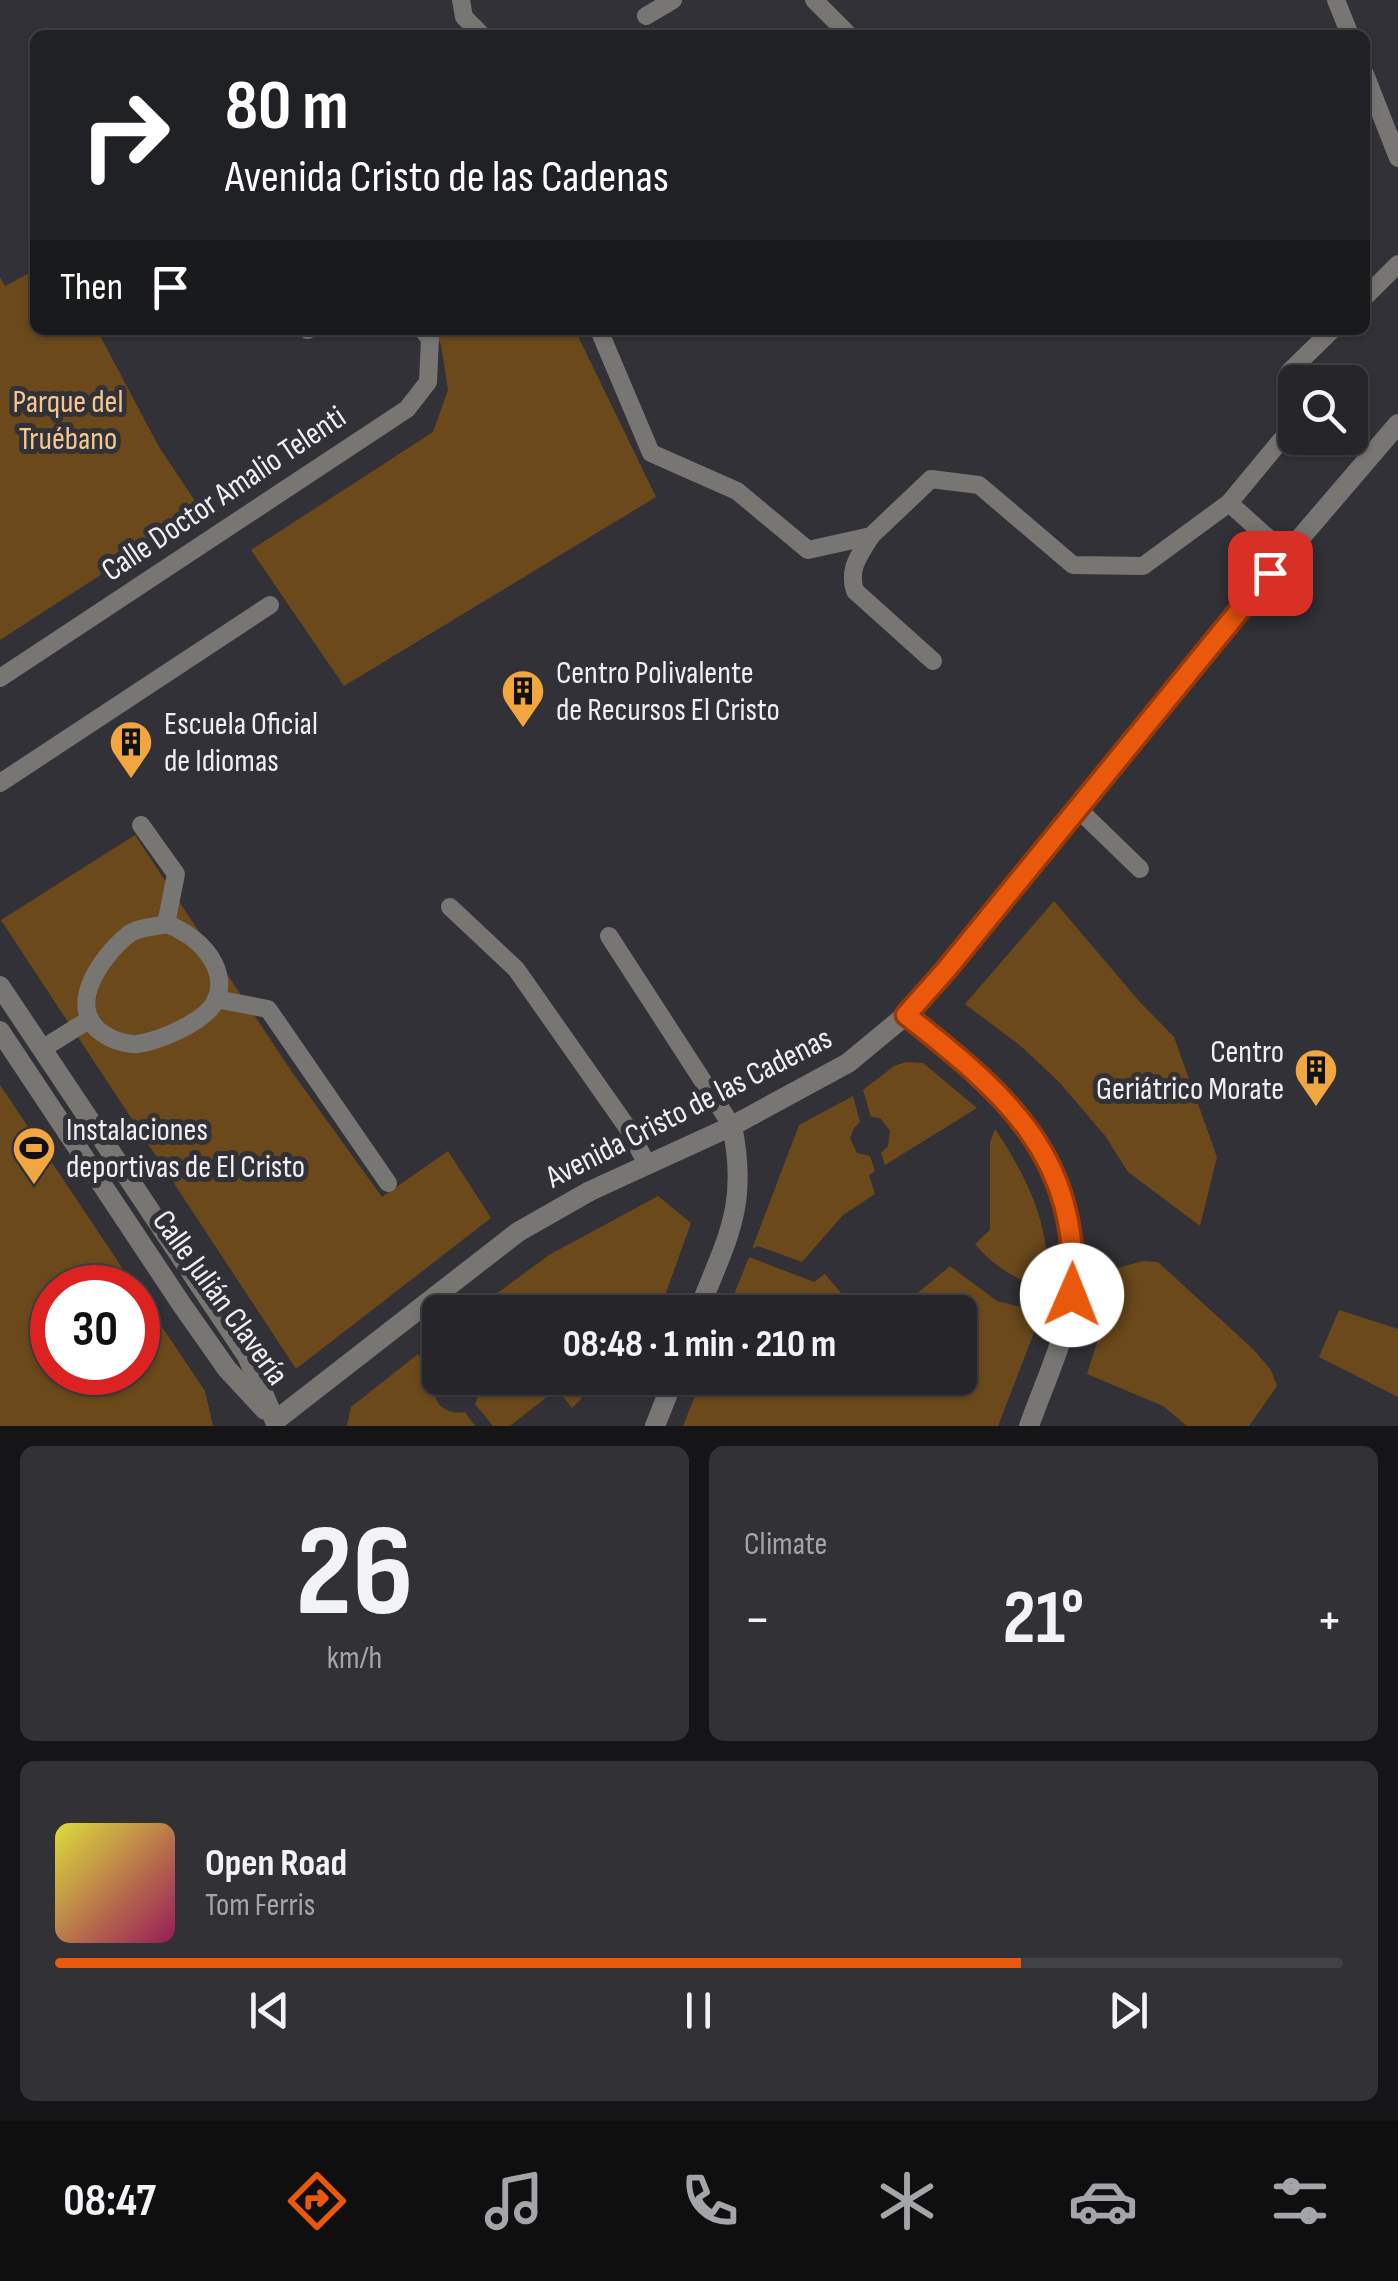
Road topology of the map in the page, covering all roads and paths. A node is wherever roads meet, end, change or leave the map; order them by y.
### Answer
1 (461, 0) edge
2 (674, 0) edge
3 (814, 0) edge
4 (1336, 0) edge
5 (646, 16) dead end
6 (477, 30) edge
7 (844, 30) edge
8 (1348, 30) edge
9 (1370, 87) edge
10 (1398, 158) edge
11 (1398, 264) edge
12 (1370, 292) edge
13 (427, 335) edge
14 (601, 335) edge
15 (1327, 335) edge
16 (1398, 424) edge
17 (1229, 503) junction
18 (871, 536) junction
19 (1286, 554) junction
20 (270, 606) dead end
21 (933, 661) dead end
22 (0, 678) edge
23 (0, 784) edge
24 (1078, 809) junction
25 (141, 825) dead end
26 (1140, 869) dead end
27 (450, 907) dead end
28 (166, 924) junction
29 (609, 936) dead end
30 (0, 986) edge
31 (216, 1000) junction
32 (906, 1015) junction
33 (90, 1019) junction
34 (0, 1031) edge
35 (42, 1049) junction
36 (732, 1126) junction
37 (647, 1164) junction
38 (388, 1183) dead end
39 (705, 1295) edge
40 (667, 1395) edge
41 (274, 1424) edge
42 (655, 1426) edge
43 (1029, 1426) edge

1 - 6 lane
2 - 5 lane
3 - 7 lane
4 - 8 lane
9 - 10 lane
11 - 12 lane
13 - 22 lane, Calle Doctor Amalio Telenti
14 - 18 lane
15 - 17 lane
16 - 19 street, Avenida Cristo de las Cadenas
17 - 18 lane
17 - 19 lane
18 - 21 lane
19 - 24 street, Avenida Cristo de las Cadenas
20 - 23 lane
24 - 26 lane
24 - 32 street, Avenida Cristo de las Cadenas
25 - 28 lane
27 - 37 lane
28 - 31 lane
28 - 33 lane
29 - 36 lane
30 - 35 street, Calle Julián Clavería
31 - 33 lane
31 - 38 lane
32 - 36 street, Avenida Cristo de las Cadenas
32 - 43 street
33 - 35 lane
34 - 41 street, Calle Julián Clavería
35 - 41 street, Calle Julián Clavería
36 - 37 street, Avenida Cristo de las Cadenas
36 - 39 street
37 - 41 street, Avenida Cristo de las Cadenas
40 - 42 street

